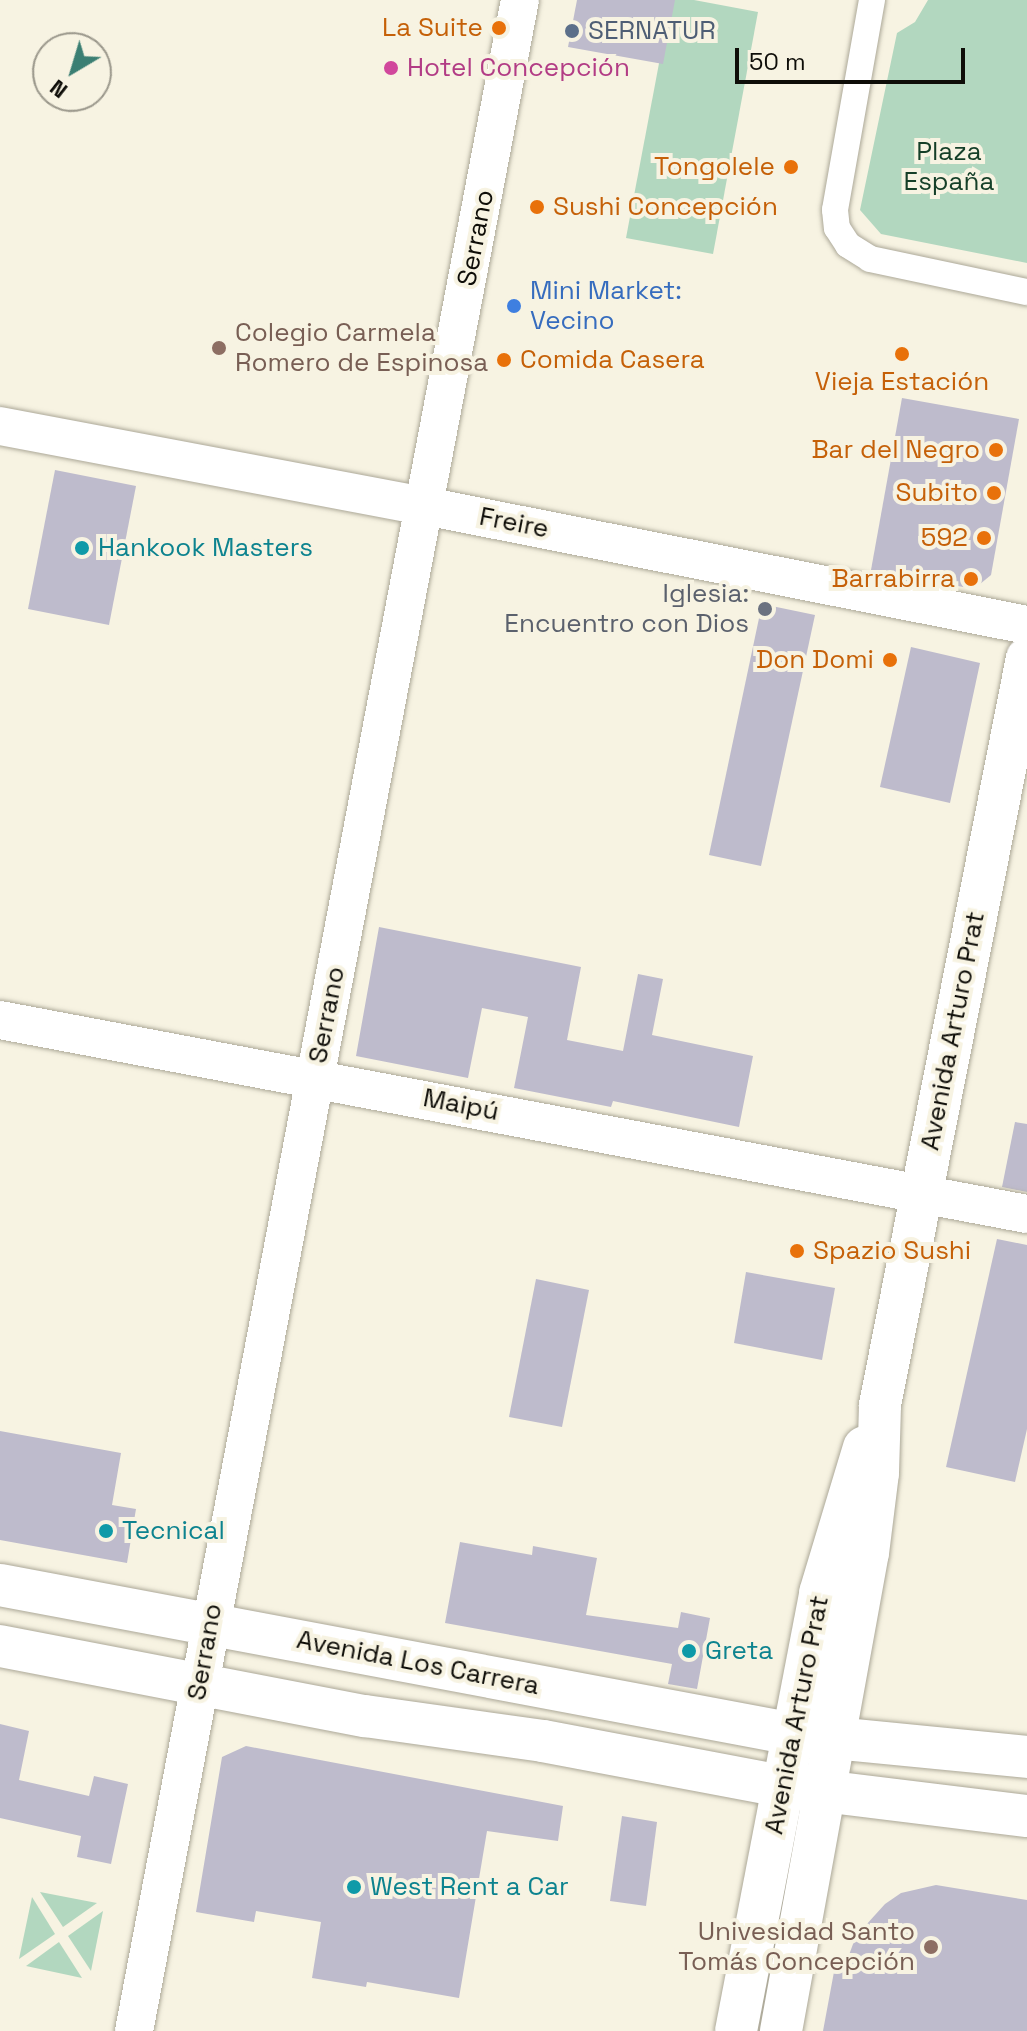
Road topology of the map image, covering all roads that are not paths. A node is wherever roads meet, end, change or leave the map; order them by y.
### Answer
1 (520, 0) edge
2 (872, 0) edge
3 (1027, 292) edge
4 (0, 426) edge
5 (425, 506) junction
6 (1027, 625) edge
7 (1027, 658) edge
8 (0, 1020) edge
9 (315, 1077) junction
10 (921, 1192) junction
11 (1027, 1214) edge
12 (880, 1405) junction
13 (0, 1585) edge
14 (210, 1624) junction
15 (0, 1646) edge
16 (200, 1685) junction
17 (793, 1734) junction
18 (836, 1737) junction
19 (1027, 1757) edge
20 (782, 1786) junction
21 (826, 1793) junction
22 (1027, 1816) edge
23 (134, 2031) edge
24 (736, 2031) edge
25 (781, 2031) edge

1 - 5 main road, Serrano
2 - 3 street
4 - 5 main road, Freire
5 - 6 main road, Freire
5 - 9 main road, Serrano
7 - 10 main road, Avenida Arturo Prat
8 - 9 main road, Maipú
9 - 10 main road, Maipú
9 - 14 main road, Serrano
10 - 11 main road, Maipú
10 - 12 main road, Avenida Arturo Prat
12 - 17 main road, Avenida Arturo Prat
12 - 18 main road, Avenida Arturo Prat
13 - 14 main road, Avenida Los Carrera
14 - 16 main road, Serrano
14 - 17 main road, Avenida Los Carrera
15 - 16 main road, Avenida Los Carrera
16 - 20 main road, Avenida Los Carrera
16 - 23 main road, Serrano
17 - 18 main road, Avenida Los Carrera
17 - 20 main road, Avenida Arturo Prat
18 - 19 main road, Avenida Los Carrera
18 - 21 main road, Avenida Arturo Prat
20 - 21 main road, Avenida Los Carrera
20 - 24 main road, Avenida Arturo Prat
21 - 22 main road, Avenida Los Carrera
21 - 25 main road, Avenida Arturo Prat

